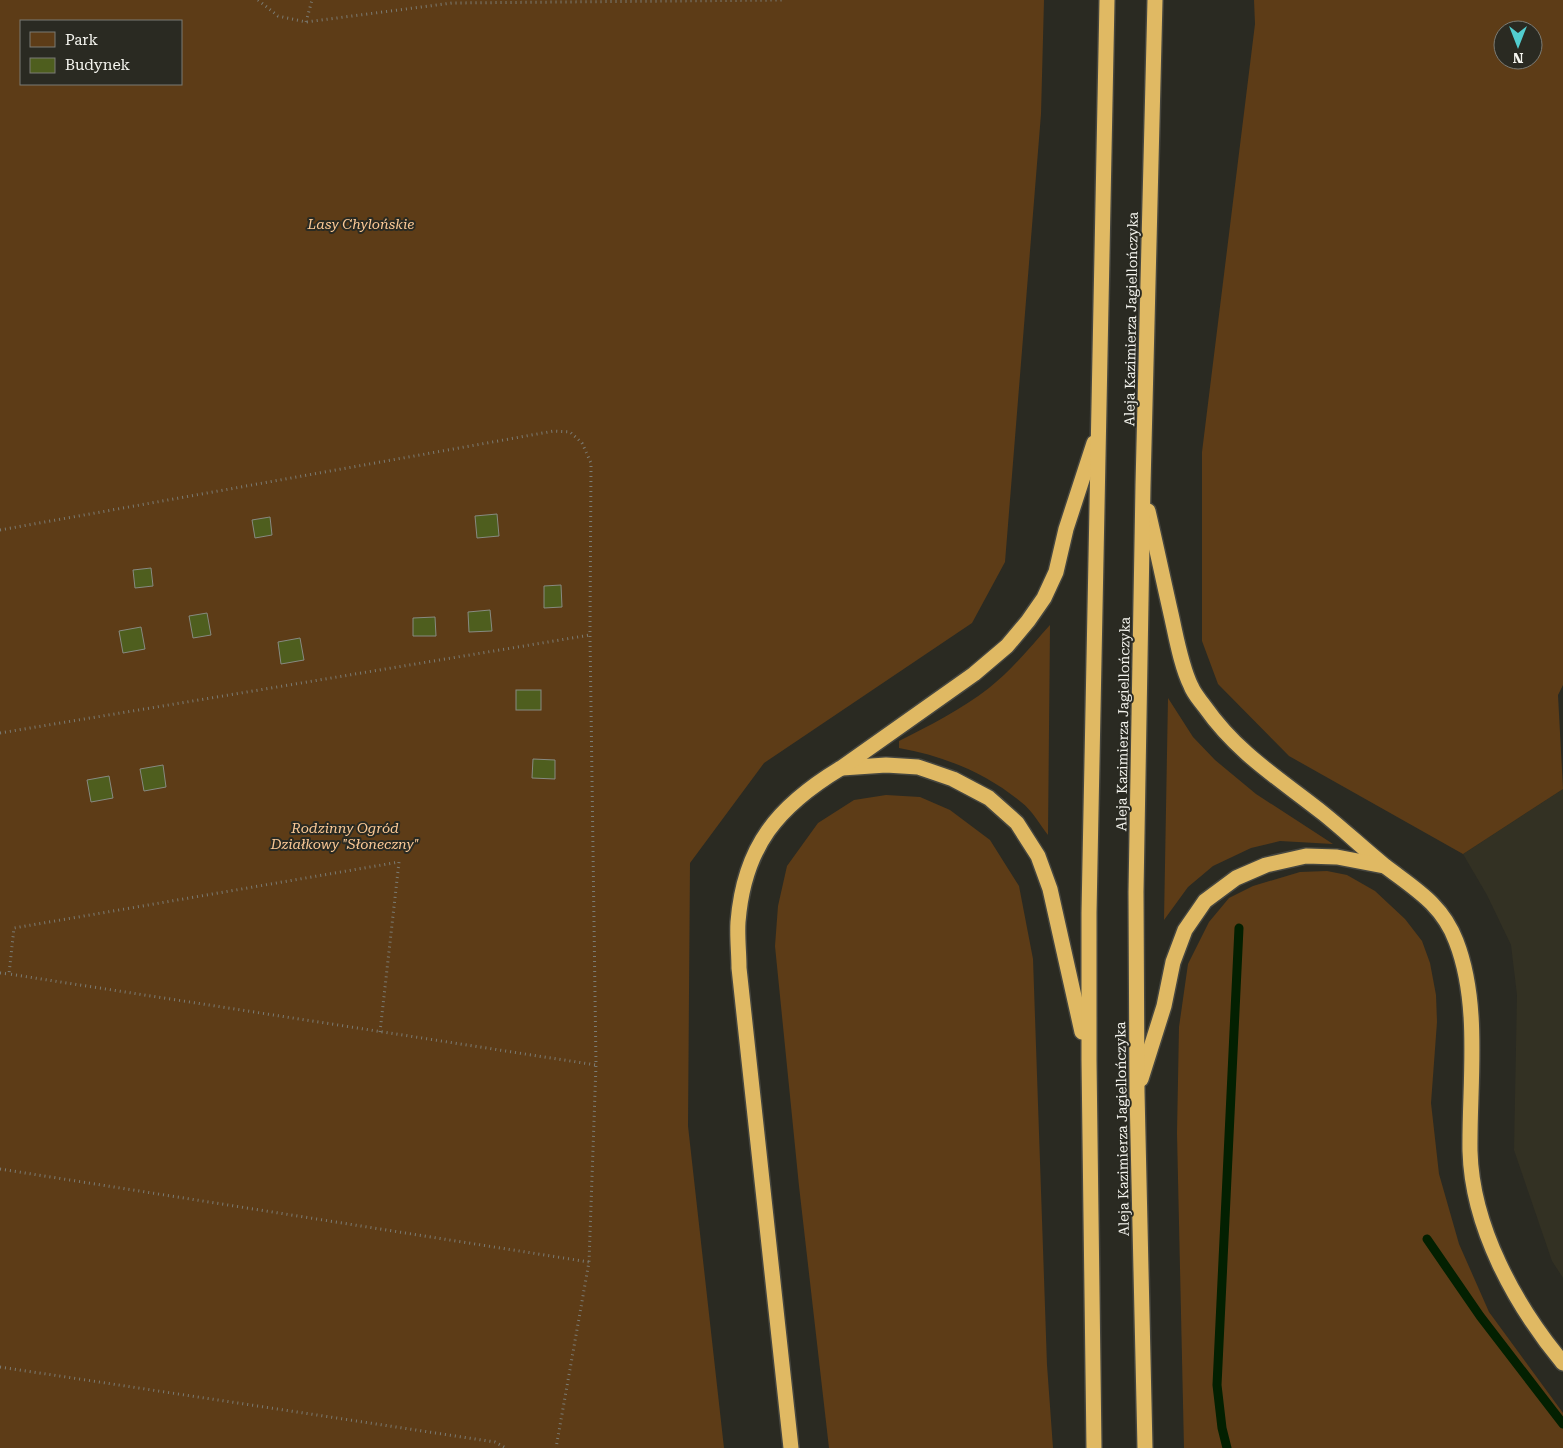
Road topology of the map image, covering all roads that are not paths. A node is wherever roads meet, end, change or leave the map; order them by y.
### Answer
1 (1107, 0) edge
2 (1155, 0) edge
3 (1099, 427) junction
4 (1143, 485) junction
5 (841, 768) junction
6 (1386, 866) junction
7 (1088, 1060) junction
8 (1137, 1092) junction
9 (1563, 1363) edge
10 (791, 1448) edge
11 (1094, 1448) edge
12 (1145, 1448) edge

1 - 3 highway
2 - 4 highway, Aleja Kazimierza Jagiellończyka
3 - 5 highway
3 - 7 highway
4 - 6 highway
4 - 8 highway, Aleja Kazimierza Jagiellończyka
5 - 7 highway
5 - 10 highway
6 - 8 highway
6 - 9 highway
7 - 11 highway
8 - 12 highway, Aleja Kazimierza Jagiellończyka

